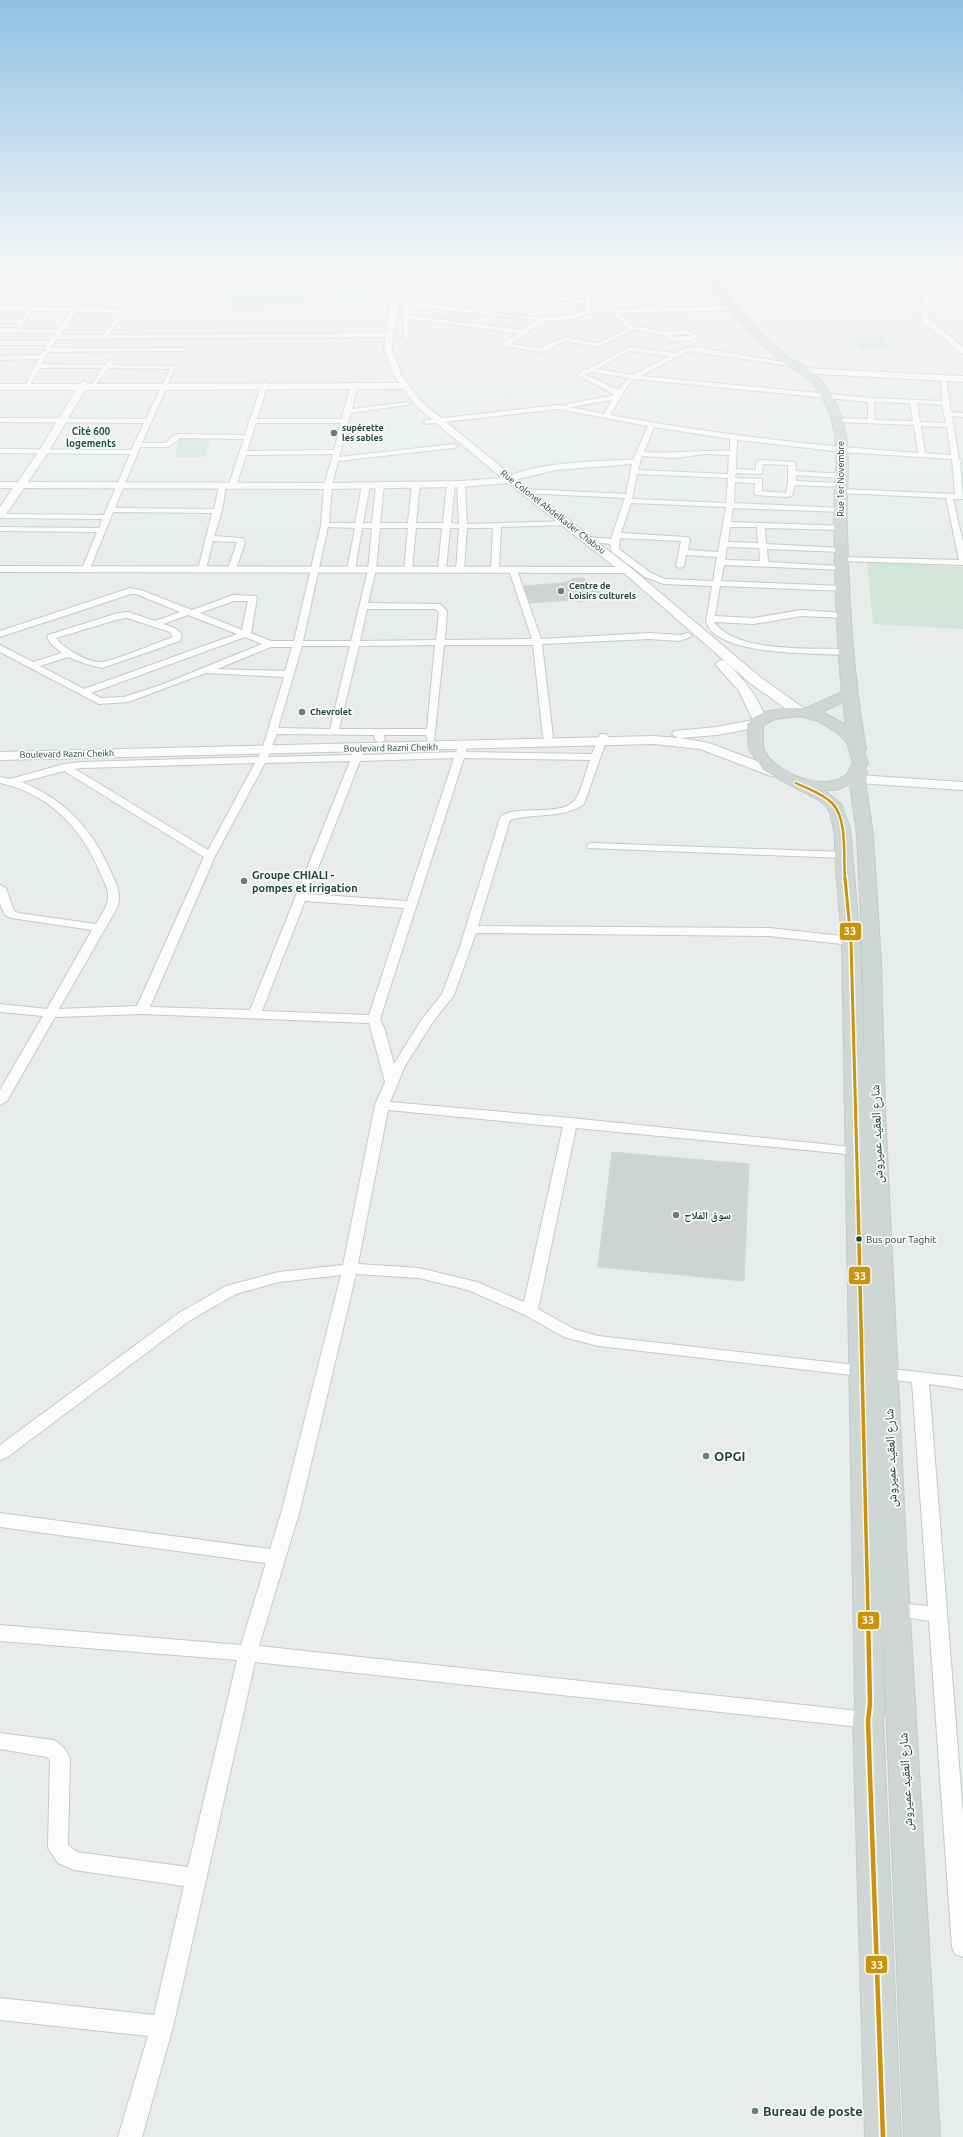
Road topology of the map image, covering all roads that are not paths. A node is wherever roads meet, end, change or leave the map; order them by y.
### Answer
1 (37, 366) edge
2 (106, 367) edge
3 (174, 367) edge
4 (383, 367) dead end
5 (393, 367) edge
6 (597, 367) edge
7 (654, 367) edge
8 (796, 367) edge
9 (591, 370) junction
10 (804, 371) junction
11 (634, 377) junction
12 (944, 378) junction
13 (963, 379) edge
14 (0, 383) edge
15 (95, 384) junction
16 (28, 385) junction
17 (398, 385) junction
18 (83, 386) junction
19 (164, 386) junction
20 (264, 386) junction
21 (354, 386) junction
22 (0, 387) edge
23 (617, 395) junction
24 (827, 396) junction
25 (871, 400) junction
26 (913, 401) junction
27 (945, 403) junction
28 (408, 404) junction
29 (558, 408) junction
30 (948, 414) junction
31 (963, 415) edge
32 (606, 416) junction
33 (345, 417) junction
34 (0, 420) edge
35 (61, 420) junction
36 (838, 420) junction
37 (148, 421) junction
38 (251, 421) junction
39 (440, 421) junction
40 (872, 421) junction
41 (426, 422) junction
42 (918, 423) junction
43 (652, 425) junction
44 (950, 425) junction
45 (247, 437) junction
46 (734, 437) junction
47 (454, 446) junction
48 (135, 448) junction
49 (842, 450) junction
50 (0, 451) edge
51 (44, 451) junction
52 (243, 453) junction
53 (733, 453) junction
54 (640, 454) junction
55 (922, 455) junction
56 (338, 456) junction
57 (958, 460) edge
58 (636, 462) junction
59 (633, 472) junction
60 (759, 472) junction
61 (793, 473) junction
62 (731, 476) junction
63 (510, 479) junction
64 (759, 481) junction
65 (498, 482) junction
66 (416, 484) junction
67 (456, 484) junction
68 (792, 484) junction
69 (840, 484) junction
70 (0, 485) edge
71 (21, 485) junction
72 (366, 485) junction
73 (380, 485) junction
74 (120, 486) junction
75 (328, 486) junction
76 (228, 487) junction
77 (524, 491) junction
78 (949, 496) junction
79 (961, 497) edge
80 (629, 499) junction
81 (730, 505) junction
82 (840, 510) junction
83 (218, 511) junction
84 (108, 514) junction
85 (0, 516) edge
86 (952, 520) junction
87 (963, 520) edge
88 (568, 523) junction
89 (378, 524) junction
90 (551, 524) junction
91 (726, 524) junction
92 (326, 525) junction
93 (359, 525) junction
94 (413, 525) junction
95 (446, 525) junction
96 (497, 525) junction
97 (463, 526) junction
98 (762, 526) junction
99 (841, 528) junction
100 (0, 530) edge
101 (101, 530) junction
102 (210, 538) junction
103 (615, 538) junction
104 (588, 539) junction
105 (724, 544) junction
106 (763, 546) junction
107 (684, 552) junction
108 (721, 558) junction
109 (841, 559) junction
110 (963, 562) edge
111 (764, 564) junction
112 (680, 566) dead end
113 (0, 568) edge
114 (86, 569) junction
115 (202, 569) junction
116 (232, 569) junction
117 (315, 570) junction
118 (351, 570) junction
119 (372, 570) junction
120 (408, 570) junction
121 (442, 570) junction
122 (460, 570) junction
123 (495, 570) junction
124 (513, 570) junction
125 (627, 570) junction
126 (612, 571) junction
127 (716, 583) junction
128 (843, 589) junction
129 (364, 606) junction
130 (190, 612) junction
131 (844, 616) junction
132 (712, 618) junction
133 (155, 624) junction
134 (0, 634) edge
135 (246, 634) junction
136 (688, 636) junction
137 (355, 642) junction
138 (537, 642) junction
139 (298, 643) junction
140 (440, 643) junction
141 (270, 644) junction
142 (0, 648) edge
143 (846, 652) junction
144 (68, 654) junction
145 (169, 662) junction
146 (32, 665) junction
147 (198, 673) junction
148 (289, 674) junction
149 (83, 692) junction
150 (849, 694) junction
151 (804, 712) junction
152 (757, 722) junction
153 (334, 731) junction
154 (379, 736) junction
155 (431, 736) junction
156 (548, 737) junction
157 (602, 739) junction
158 (267, 746) junction
159 (0, 748) edge
160 (858, 749) junction
161 (461, 751) junction
162 (358, 754) junction
163 (0, 756) edge
164 (596, 758) junction
165 (64, 767) junction
166 (786, 778) junction
167 (854, 778) junction
168 (4, 782) edge
169 (963, 786) edge
170 (592, 846) dead end
171 (843, 854) junction
172 (210, 856) junction
173 (0, 888) edge
174 (300, 898) junction
175 (411, 905) junction
176 (100, 928) junction
177 (471, 929) junction
178 (851, 941) junction
179 (0, 1008) edge
180 (142, 1010) junction
181 (51, 1013) junction
182 (254, 1015) junction
183 (374, 1018) junction
184 (392, 1083) junction
185 (0, 1101) edge
186 (382, 1105) junction
187 (571, 1122) junction
188 (857, 1152) junction
189 (350, 1269) junction
190 (530, 1311) junction
191 (862, 1370) junction
192 (887, 1373) junction
193 (920, 1377) junction
194 (963, 1383) edge
195 (0, 1454) edge
196 (0, 1520) edge
197 (277, 1557) junction
198 (898, 1610) junction
199 (937, 1615) junction
200 (0, 1633) edge
201 (248, 1653) junction
202 (868, 1720) junction
203 (0, 1741) edge
204 (196, 1878) junction
205 (963, 1947) edge
206 (0, 2009) edge
207 (162, 2027) junction
208 (130, 2137) edge
209 (883, 2137) edge
210 (922, 2137) edge

1 - 16 street
2 - 15 street
3 - 19 street
4 - 17 main road, Rue Colonel Abdelkader Chabou
5 - 17 main road, Rue Colonel Abdelkader Chabou
6 - 9 street
7 - 11 street
8 - 10 main road, Rue 1er Novembre
9 - 11 street
9 - 23 street
10 - 12 main road
10 - 24 main road, Rue 1er Novembre
11 - 23 street
11 - 24 street
12 - 13 main road
12 - 27 street
14 - 16 main road
15 - 18 main road
15 - 19 main road
16 - 18 main road
16 - 22 main road
17 - 21 main road
17 - 28 main road, Rue Colonel Abdelkader Chabou
17 - 39 main road, Rue Colonel Abdelkader Chabou
18 - 19 main road
18 - 35 main road
19 - 20 main road
19 - 37 street
20 - 21 main road
20 - 38 street
21 - 33 street
23 - 29 street
23 - 32 street
24 - 25 street
24 - 36 main road, Rue 1er Novembre
25 - 26 street
25 - 40 street
26 - 27 street
26 - 42 street
27 - 30 street
28 - 33 street
28 - 41 main road, Rue Colonel Abdelkader Chabou
29 - 32 street
29 - 39 street
30 - 31 street
30 - 44 street
32 - 43 street
33 - 38 street
33 - 56 street
34 - 35 street
35 - 37 street
35 - 51 main road
36 - 40 street
36 - 49 main road, Rue 1er Novembre
37 - 48 street
38 - 45 street
39 - 41 street
39 - 63 main road, Rue Colonel Abdelkader Chabou
40 - 42 street
41 - 47 main road, Rue Colonel Abdelkader Chabou
42 - 44 street
42 - 55 street
43 - 46 street
43 - 54 street
44 - 57 street
45 - 48 street
45 - 52 street
46 - 49 street
46 - 53 street
47 - 56 street
47 - 65 main road, Rue Colonel Abdelkader Chabou
48 - 51 street
48 - 74 street
49 - 55 street
49 - 69 main road, Rue 1er Novembre
50 - 51 street
51 - 71 main road
52 - 56 street
52 - 76 street
53 - 54 street
53 - 62 street
54 - 58 street
55 - 57 street
56 - 75 street
57 - 79 street
58 - 59 street
58 - 63 street
59 - 62 street
59 - 80 street
60 - 61 street
60 - 62 street
60 - 64 street
61 - 68 street
61 - 69 street
62 - 64 street
62 - 81 street
63 - 65 main road
63 - 77 main road, Rue Colonel Abdelkader Chabou
64 - 68 street
65 - 67 main road
65 - 90 main road, Rue Colonel Abdelkader Chabou
66 - 67 main road
66 - 73 main road
66 - 94 street
67 - 95 street
67 - 97 street
68 - 69 street
69 - 78 street
69 - 82 main road, Rue 1er Novembre
70 - 71 main road
71 - 74 main road
71 - 85 main road
72 - 73 main road
72 - 75 main road
72 - 93 street
73 - 89 street
74 - 76 main road
74 - 84 street
75 - 76 main road
75 - 92 street
76 - 83 street
77 - 80 street
77 - 88 main road, Rue Colonel Abdelkader Chabou
78 - 79 street
78 - 86 street
80 - 81 street
80 - 103 street
81 - 82 street
81 - 91 street
82 - 99 main road, Rue 1er Novembre
83 - 84 street
83 - 102 street
84 - 85 street
84 - 101 street
86 - 87 street
86 - 110 street
88 - 90 street
88 - 104 main road, Rue Colonel Abdelkader Chabou
89 - 93 street
89 - 94 street
89 - 119 street
90 - 96 street
90 - 126 main road, Rue Colonel Abdelkader Chabou
91 - 98 street
91 - 105 street
92 - 93 street
92 - 117 street
93 - 118 street
94 - 95 street
94 - 120 street
95 - 97 street
95 - 121 street
96 - 97 street
96 - 123 street
97 - 122 street
98 - 99 street
98 - 106 street
99 - 109 main road, Rue 1er Novembre
100 - 101 street
101 - 114 street
102 - 115 street
102 - 116 street
103 - 104 street
103 - 107 street
103 - 127 street
104 - 125 main road, Rue Colonel Abdelkader Chabou
105 - 106 street
105 - 108 street
106 - 109 street
106 - 111 street
107 - 108 street
107 - 112 street
108 - 111 street
108 - 127 street
109 - 110 street
109 - 111 street
109 - 128 main road, Rue 1er Novembre
113 - 114 main road
114 - 115 main road
115 - 116 main road
116 - 117 main road
117 - 118 main road
117 - 139 street
118 - 119 main road
119 - 120 main road
119 - 129 street
120 - 121 main road
121 - 122 main road
122 - 123 main road
123 - 124 main road
124 - 126 main road
124 - 138 street
125 - 126 main road
125 - 151 main road, Rue Colonel Abdelkader Chabou
126 - 136 main road, Rue Colonel Abdelkader Chabou
127 - 128 street
127 - 132 street
128 - 131 main road, Rue 1er Novembre
129 - 137 street
129 - 140 street
130 - 133 street
130 - 134 street
130 - 135 street
130 - 135 street
131 - 132 street
131 - 143 main road, Rue 1er Novembre
132 - 143 street
133 - 144 street
133 - 144 street
135 - 141 street
135 - 145 street
136 - 138 street
136 - 152 main road, Rue Colonel Abdelkader Chabou
137 - 139 street
137 - 140 street
137 - 153 street
138 - 140 street
138 - 156 street
139 - 141 street
139 - 148 street
140 - 155 street
141 - 147 street
142 - 146 street
143 - 150 main road, Rue 1er Novembre
144 - 146 street
145 - 147 street
145 - 149 street
146 - 149 street
147 - 148 street
147 - 149 street
148 - 158 street
150 - 151 main road
150 - 160 main road, Rue 1er Novembre
151 - 152 main road
151 - 160 main road
152 - 157 main road, Boulevard Razni Cheikh
152 - 166 main road
153 - 154 street
153 - 158 street
154 - 155 main road, Boulevard Razni Cheikh
154 - 158 main road, Boulevard Razni Cheikh
155 - 156 main road, Boulevard Razni Cheikh
156 - 157 main road, Boulevard Razni Cheikh
157 - 161 main road, Boulevard Razni Cheikh
157 - 164 street
157 - 166 main road, Boulevard Razni Cheikh
158 - 159 main road, Boulevard Razni Cheikh
158 - 162 main road, Boulevard Razni Cheikh
158 - 163 main road, Boulevard Razni Cheikh
158 - 165 street
158 - 172 street
160 - 167 main road
161 - 162 main road, Boulevard Razni Cheikh
161 - 164 street
161 - 175 street
162 - 174 street
164 - 177 street
165 - 168 street
165 - 172 street
166 - 167 main road
166 - 171 main road, شارع العقيد عميروش
167 - 169 main road
167 - 192 main road, شارع العقيد عميروش
168 - 176 street
170 - 171 street
171 - 178 main road, شارع العقيد عميروش
172 - 180 street
173 - 176 street
174 - 175 street
174 - 182 street
175 - 183 street
176 - 181 street
177 - 178 street
177 - 184 street
178 - 188 main road, شارع العقيد عميروش
179 - 181 street
180 - 181 street
180 - 182 street
181 - 185 street
182 - 183 street
183 - 184 street
184 - 186 street
186 - 187 street
186 - 189 street
187 - 188 street
187 - 190 street
188 - 191 main road, شارع العقيد عميروش
189 - 190 street
189 - 195 street
189 - 197 street
190 - 191 street
191 - 192 street
191 - 202 main road, شارع العقيد عميروش
192 - 193 street
192 - 198 main road, شارع العقيد عميروش
193 - 194 street
193 - 199 street
196 - 197 street
197 - 201 street
198 - 199 street
198 - 210 main road, شارع العقيد عميروش
199 - 205 street
200 - 201 street
201 - 202 street
201 - 204 street
202 - 209 main road, شارع العقيد عميروش
203 - 204 street
204 - 207 street
206 - 207 street
207 - 208 street

